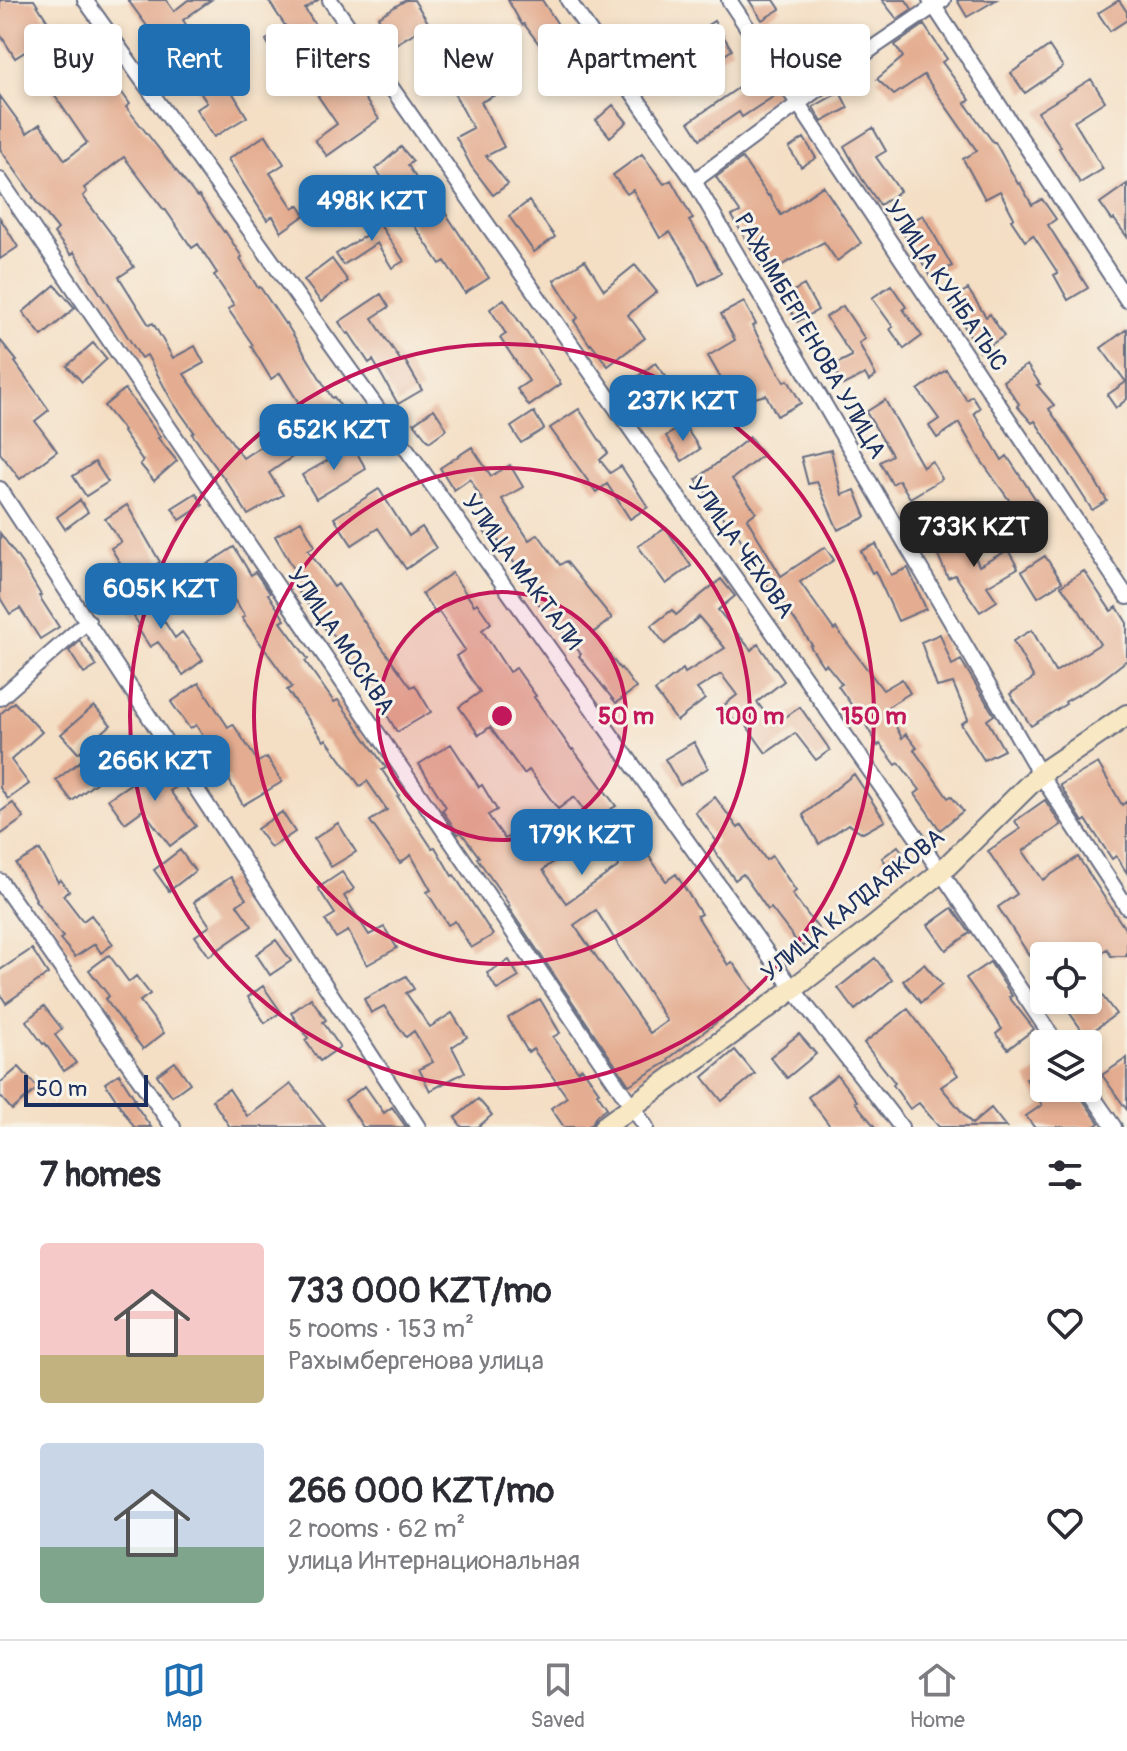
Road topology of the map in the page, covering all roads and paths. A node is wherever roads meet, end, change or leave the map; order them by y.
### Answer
1 (85, 0) edge
2 (330, 0) edge
3 (568, 0) edge
4 (729, 0) edge
5 (936, 2) edge
6 (799, 105) junction
7 (0, 180) edge
8 (694, 181) junction
9 (1127, 300) edge
10 (0, 489) edge
11 (1127, 597) edge
12 (88, 621) junction
13 (0, 698) edge
14 (1127, 715) edge
15 (1040, 774) junction
16 (941, 872) junction
17 (0, 881) edge
18 (1127, 907) edge
19 (793, 989) junction
20 (1048, 1030) edge
21 (1097, 1102) edge
22 (632, 1106) junction
23 (173, 1127) edge
24 (418, 1127) edge
25 (604, 1127) edge
26 (646, 1127) edge
27 (901, 1127) edge
28 (1114, 1127) edge

1 - 19 street, УЛИЦА МАКТАЛИ
2 - 16 street, УЛИЦА ЧЕХОВА
3 - 8 street, РАХЫМБЕРГЕНОВА УЛИЦА
4 - 6 street, УЛИЦА КУНБАТЫС
5 - 6 street
5 - 9 street
6 - 8 street
6 - 11 street, УЛИЦА КУНБАТЫС
7 - 22 street, УЛИЦА МОСКВА
8 - 15 street, РАХЫМБЕРГЕНОВА УЛИЦА
10 - 12 street
12 - 13 street
12 - 24 street
14 - 15 street, УЛИЦА КАЛДАЯКОВА
15 - 16 street, УЛИЦА КАЛДАЯКОВА
15 - 18 street, РАХЫМБЕРГЕНОВА УЛИЦА
16 - 19 street, УЛИЦА КАЛДАЯКОВА
16 - 20 street, УЛИЦА ЧЕХОВА
17 - 23 street
19 - 22 street, УЛИЦА КАЛДАЯКОВА
19 - 27 street, УЛИЦА МАКТАЛИ
21 - 28 street
22 - 25 street, УЛИЦА КАЛДАЯКОВА
22 - 26 street, УЛИЦА МОСКВА

